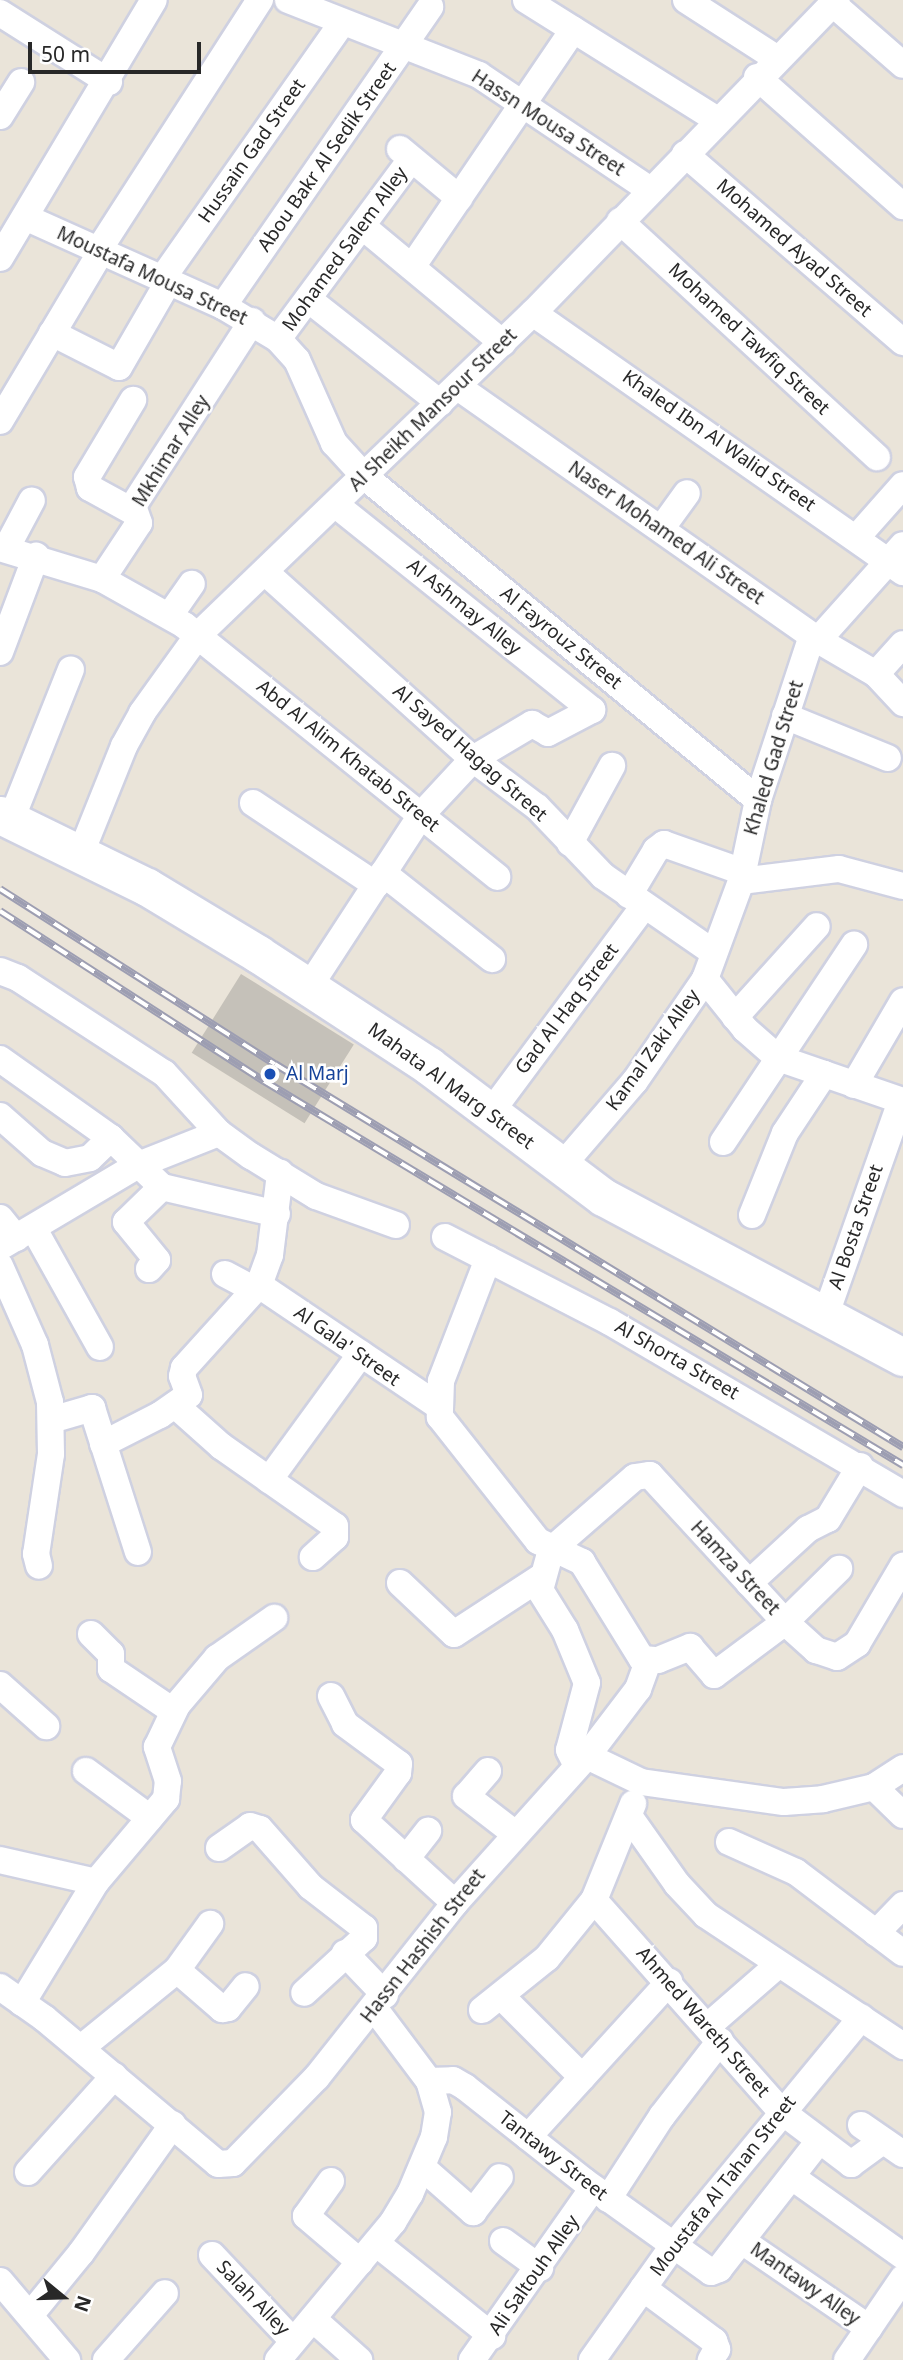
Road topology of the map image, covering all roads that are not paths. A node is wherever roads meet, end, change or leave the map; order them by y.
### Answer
1 (154, 0) edge
2 (260, 0) edge
3 (288, 0) edge
4 (526, 0) edge
5 (686, 0) edge
6 (834, 2) edge
7 (430, 8) dead end
8 (0, 13) edge
9 (335, 13) edge
10 (573, 30) junction
11 (407, 45) junction
12 (776, 58) junction
13 (903, 65) edge
14 (757, 77) junction
15 (21, 82) dead end
16 (109, 82) junction
17 (523, 105) junction
18 (0, 116) edge
19 (717, 120) junction
20 (685, 154) junction
21 (650, 190) junction
22 (459, 198) junction
23 (903, 206) edge
24 (27, 218) junction
25 (620, 221) junction
26 (362, 226) junction
27 (99, 252) junction
28 (0, 258) edge
29 (412, 267) junction
30 (165, 281) junction
31 (307, 299) junction
32 (223, 306) junction
33 (533, 313) junction
34 (252, 321) junction
35 (52, 333) junction
36 (278, 339) junction
37 (903, 342) edge
38 (503, 343) junction
39 (449, 395) junction
40 (133, 400) dead end
41 (0, 421) edge
42 (877, 457) dead end
43 (364, 476) junction
44 (903, 485) edge
45 (687, 493) dead end
46 (32, 500) dead end
47 (335, 504) junction
48 (132, 511) junction
49 (661, 529) junction
50 (857, 537) junction
51 (3, 549) edge
52 (36, 556) junction
53 (898, 559) edge
54 (264, 572) junction
55 (102, 579) junction
56 (192, 584) dead end
57 (170, 615) junction
58 (198, 635) junction
59 (815, 638) junction
60 (903, 644) edge
61 (0, 652) edge
62 (71, 669) dead end
63 (876, 674) junction
64 (903, 703) edge
65 (785, 716) junction
66 (888, 758) dead end
67 (473, 759) junction
68 (612, 765) dead end
69 (758, 800) junction
70 (253, 803) dead end
71 (422, 815) junction
72 (5, 818) edge
73 (570, 843) junction
74 (81, 853) junction
75 (742, 876) junction
76 (497, 877) dead end
77 (900, 878) edge
78 (380, 879) junction
79 (637, 901) junction
80 (817, 926) dead end
81 (854, 946) dead end
82 (714, 953) junction
83 (492, 958) dead end
84 (0, 971) edge
85 (705, 979) junction
86 (309, 987) junction
87 (903, 1001) edge
88 (735, 1017) junction
89 (778, 1058) junction
90 (0, 1059) edge
91 (824, 1074) junction
92 (854, 1085) junction
93 (902, 1101) edge
94 (491, 1112) junction
95 (0, 1116) edge
96 (219, 1133) junction
97 (111, 1138) junction
98 (723, 1142) dead end
99 (138, 1165) junction
100 (561, 1167) junction
101 (280, 1173) junction
102 (162, 1187) junction
103 (277, 1214) junction
104 (752, 1215) dead end
105 (396, 1225) dead end
106 (13, 1233) edge
107 (445, 1237) dead end
108 (488, 1259) junction
109 (0, 1266) edge
110 (149, 1269) dead end
111 (225, 1274) dead end
112 (257, 1287) junction
113 (826, 1314) junction
114 (100, 1347) dead end
115 (360, 1354) junction
116 (903, 1357) edge
117 (174, 1405) junction
118 (437, 1405) junction
119 (51, 1420) junction
120 (103, 1444) junction
121 (860, 1466) junction
122 (269, 1480) junction
123 (903, 1494) edge
124 (551, 1550) junction
125 (138, 1552) dead end
126 (313, 1557) dead end
127 (38, 1566) dead end
128 (903, 1566) edge
129 (839, 1569) dead end
130 (541, 1577) junction
131 (400, 1583) dead end
132 (749, 1583) junction
133 (274, 1618) dead end
134 (785, 1622) junction
135 (91, 1634) dead end
136 (648, 1662) junction
137 (0, 1685) edge
138 (331, 1696) dead end
139 (173, 1711) junction
140 (46, 1726) dead end
141 (582, 1761) junction
142 (903, 1768) edge
143 (488, 1770) dead end
144 (86, 1771) dead end
145 (641, 1782) junction
146 (874, 1787) junction
147 (903, 1815) edge
148 (629, 1816) junction
149 (150, 1818) junction
150 (428, 1831) dead end
151 (514, 1833) junction
152 (729, 1842) dead end
153 (219, 1848) dead end
154 (406, 1859) junction
155 (0, 1860) edge
156 (96, 1882) junction
157 (594, 1900) junction
158 (454, 1903) junction
159 (903, 1905) edge
160 (210, 1924) dead end
161 (876, 1933) junction
162 (345, 1953) junction
163 (903, 1953) edge
164 (779, 1964) junction
165 (177, 1970) junction
166 (669, 1982) junction
167 (246, 1986) dead end
168 (0, 1987) edge
169 (304, 1993) dead end
170 (380, 2002) junction
171 (22, 2003) junction
172 (861, 2018) junction
173 (714, 2034) junction
174 (903, 2046) edge
175 (82, 2049) junction
176 (114, 2076) junction
177 (582, 2077) junction
178 (429, 2081) junction
179 (782, 2111) junction
180 (173, 2124) junction
181 (861, 2125) dead end
182 (528, 2137) junction
183 (819, 2141) junction
184 (893, 2148) edge
185 (423, 2168) junction
186 (29, 2172) dead end
187 (792, 2176) junction
188 (500, 2177) dead end
189 (331, 2180) dead end
190 (601, 2193) junction
191 (503, 2241) dead end
192 (742, 2241) junction
193 (673, 2246) junction
194 (368, 2252) junction
195 (212, 2255) dead end
196 (903, 2256) edge
197 (540, 2269) junction
198 (0, 2281) edge
199 (643, 2288) junction
200 (900, 2288) edge
201 (165, 2293) dead end
202 (31, 2314) junction
203 (313, 2319) junction
204 (869, 2328) junction
205 (492, 2336) junction
206 (286, 2351) edge
207 (67, 2360) edge
208 (106, 2360) edge
209 (359, 2360) edge
210 (472, 2360) edge
211 (592, 2360) edge
212 (711, 2360) edge
213 (847, 2360) edge

1 - 16 street
2 - 27 street
3 - 9 street, Hassn Mousa Street
4 - 10 street
5 - 12 street
6 - 12 street, Al Sheikh Mansour Street
6 - 13 street
7 - 11 street, Abou Bakr Al Sedik Street
8 - 16 street
9 - 11 street, Hassn Mousa Street
9 - 30 street, Hussain Gad Street
10 - 17 street
10 - 19 street
11 - 17 street, Hassn Mousa Street
11 - 32 street, Abou Bakr Al Sedik Street
12 - 14 street, Al Sheikh Mansour Street
14 - 19 street, Al Sheikh Mansour Street
14 - 23 street
15 - 18 street
16 - 24 street
17 - 21 street, Hassn Mousa Street
17 - 22 street
19 - 20 street, Al Sheikh Mansour Street
20 - 21 street, Al Sheikh Mansour Street
20 - 37 street, Mohamed Ayad Street
21 - 25 street, Al Sheikh Mansour Street
22 - 26 street, Mohamed Salem Alley
22 - 29 street
24 - 27 street, Moustafa Mousa Street
24 - 28 street
25 - 33 street, Al Sheikh Mansour Street
25 - 42 street, Mohamed Tawfiq Street
26 - 29 street
26 - 31 street, Mohamed Salem Alley
27 - 30 street, Moustafa Mousa Street
27 - 35 street
29 - 38 street
30 - 32 street, Moustafa Mousa Street
30 - 35 street, Hussain Gad Street
31 - 36 street, Mohamed Salem Alley
31 - 39 street, Naser Mohamed Ali Street
32 - 34 street, Moustafa Mousa Street
33 - 38 street, Al Sheikh Mansour Street
33 - 50 street, Khaled Ibn Al Walid Street
34 - 36 street, Moustafa Mousa Street
34 - 48 street, Mkhimar Alley
35 - 41 street
36 - 43 street, Moustafa Mousa Street
38 - 39 street, Al Sheikh Mansour Street
39 - 43 street, Al Sheikh Mansour Street
39 - 49 street, Naser Mohamed Ali Street
40 - 48 street
43 - 47 street, Al Sheikh Mansour Street
43 - 69 street, Al Fayrouz Street
44 - 50 street
45 - 49 street
46 - 51 street
47 - 54 street, Al Sheikh Mansour Street
47 - 67 street, Al Ashmay Alley
48 - 55 street, Mkhimar Alley
49 - 59 street, Naser Mohamed Ali Street
50 - 53 street, Khaled Ibn Al Walid Street
51 - 52 street, Abd Al Alim Khatab Street
52 - 55 street, Abd Al Alim Khatab Street
52 - 61 street
53 - 59 street
54 - 58 street, Al Sheikh Mansour Street
54 - 67 street, Al Sayed Hagag Street
55 - 57 street, Abd Al Alim Khatab Street
56 - 57 street
57 - 58 street, Abd Al Alim Khatab Street
58 - 71 street, Abd Al Alim Khatab Street
58 - 74 street, Al Sheikh Mansour Street
59 - 63 street, Naser Mohamed Ali Street
59 - 65 street, Khaled Gad Street
60 - 63 street
62 - 72 street
63 - 64 street, Naser Mohamed Ali Street
65 - 66 street
65 - 69 street, Khaled Gad Street
67 - 71 street
67 - 73 street, Al Sayed Hagag Street
68 - 73 street
69 - 75 street, Khaled Gad Street
70 - 78 street
71 - 76 street, Abd Al Alim Khatab Street
71 - 78 street
72 - 74 main road, Mahata Al Marg Street
73 - 79 street, Al Sayed Hagag Street
74 - 86 main road, Mahata Al Marg Street
75 - 77 street
75 - 79 street, Gad Al Haq Street
75 - 82 street, Kamal Zaki Alley
78 - 83 street
78 - 86 street
79 - 82 street, Al Sayed Hagag Street
79 - 94 street, Gad Al Haq Street
80 - 88 street
81 - 89 street
82 - 85 street, Kamal Zaki Alley
84 - 96 street
85 - 88 street
85 - 100 street, Kamal Zaki Alley
86 - 94 main road, Mahata Al Marg Street
87 - 92 street
88 - 89 street
89 - 91 street
89 - 98 street
90 - 97 street
91 - 92 street
91 - 104 street
92 - 93 street
93 - 113 street, Al Bosta Street
94 - 100 main road, Mahata Al Marg Street
95 - 97 street
96 - 99 street
96 - 101 street
97 - 99 street
99 - 102 street
99 - 106 street
100 - 113 main road, Mahata Al Marg Street
101 - 103 street
101 - 105 street
102 - 103 street
102 - 110 street
103 - 112 street
106 - 114 street
107 - 108 street, Al Shorta Street
108 - 118 street
108 - 121 street, Al Shorta Street
109 - 119 street
111 - 112 street, Al Gala' Street
112 - 115 street, Al Gala' Street
112 - 117 street
113 - 116 main road, Mahata Al Marg Street
115 - 118 street, Al Gala' Street
115 - 122 street
117 - 120 street
117 - 122 street
118 - 124 street, Al Gala' Street
119 - 120 street
119 - 127 street
120 - 125 street
121 - 123 street, Al Shorta Street
121 - 132 street
122 - 126 street
124 - 130 street
124 - 132 street, Hamza Street
124 - 136 street
128 - 134 street, Hamza Street
129 - 134 street
130 - 131 street
130 - 141 street
132 - 134 street, Hamza Street
133 - 139 street
134 - 136 street
135 - 139 street
136 - 141 street, Hassn Hashish Street
137 - 140 street
138 - 154 street
139 - 149 street
141 - 145 street
141 - 151 street, Hassn Hashish Street
142 - 146 street
143 - 151 street
144 - 149 street
145 - 146 street
145 - 148 street
146 - 147 street
148 - 157 street
148 - 164 street
149 - 156 street
150 - 154 street
151 - 158 street, Hassn Hashish Street
152 - 161 street
153 - 162 street
154 - 158 street
155 - 156 street
156 - 171 street
157 - 166 street, Ahmed Wareth Street
157 - 177 street
158 - 170 street, Hassn Hashish Street
159 - 161 street
160 - 165 street
161 - 163 street
162 - 169 street
162 - 170 street
164 - 172 street
164 - 173 street, Ali Saltouh Alley
165 - 167 street
165 - 175 street
166 - 173 street, Ahmed Wareth Street
166 - 177 street
168 - 171 street, Hassn Hashish Street
170 - 178 street
170 - 180 street, Hassn Hashish Street
171 - 175 street, Hassn Hashish Street
172 - 174 street
172 - 179 street, Moustafa Al Tahan Street
173 - 179 street, Ahmed Wareth Street
173 - 190 street, Ali Saltouh Alley
175 - 176 street, Hassn Hashish Street
176 - 180 street, Hassn Hashish Street
176 - 186 street
177 - 182 street
178 - 182 street, Tantawy Street
178 - 185 street
179 - 183 street, Ahmed Wareth Street
179 - 193 street, Moustafa Al Tahan Street
180 - 202 street
181 - 184 street
182 - 190 street, Tantawy Street
183 - 184 street, Ahmed Wareth Street
183 - 187 street
185 - 188 street
185 - 194 street
187 - 192 street
187 - 196 street
189 - 194 street
190 - 193 street, Tantawy Street
190 - 197 street, Ali Saltouh Alley
191 - 197 street
192 - 193 street, Tantawy Street
192 - 204 street, Mantawy Alley
193 - 199 street, Moustafa Al Tahan Street
194 - 203 street
194 - 205 street
195 - 206 street, Salah Alley
197 - 205 street, Ali Saltouh Alley
198 - 202 street
199 - 211 street, Moustafa Al Tahan Street
199 - 212 street
200 - 204 street
201 - 208 street
202 - 207 street
203 - 206 street
203 - 209 street
204 - 213 street
205 - 210 street, Ali Saltouh Alley

